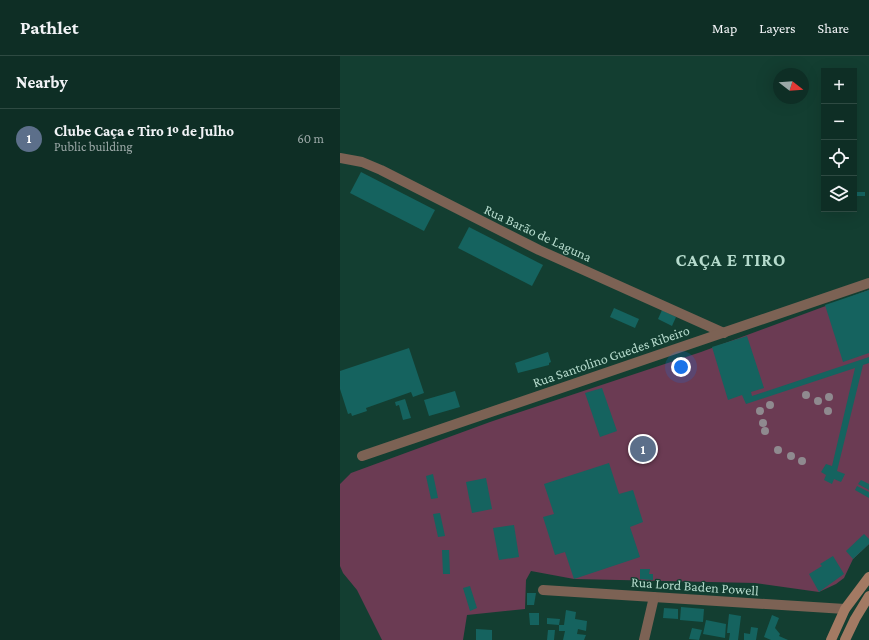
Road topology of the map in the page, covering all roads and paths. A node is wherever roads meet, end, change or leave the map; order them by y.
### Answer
1 (340, 158) edge
2 (869, 283) edge
3 (724, 332) junction
4 (362, 456) dead end
5 (869, 577) edge
6 (543, 590) dead end
7 (869, 596) edge
8 (654, 597) junction
9 (845, 609) junction
10 (644, 640) edge
11 (831, 640) edge
12 (845, 640) edge

1 - 3 street, Rua Barão de Laguna
2 - 3 street, Rua Santolino Guedes Ribeiro
3 - 4 street, Rua Santolino Guedes Ribeiro
5 - 9 main road
6 - 8 street, Rua Lord Baden Powell
7 - 12 main road
8 - 9 street, Rua Lord Baden Powell
8 - 10 street
9 - 11 main road

